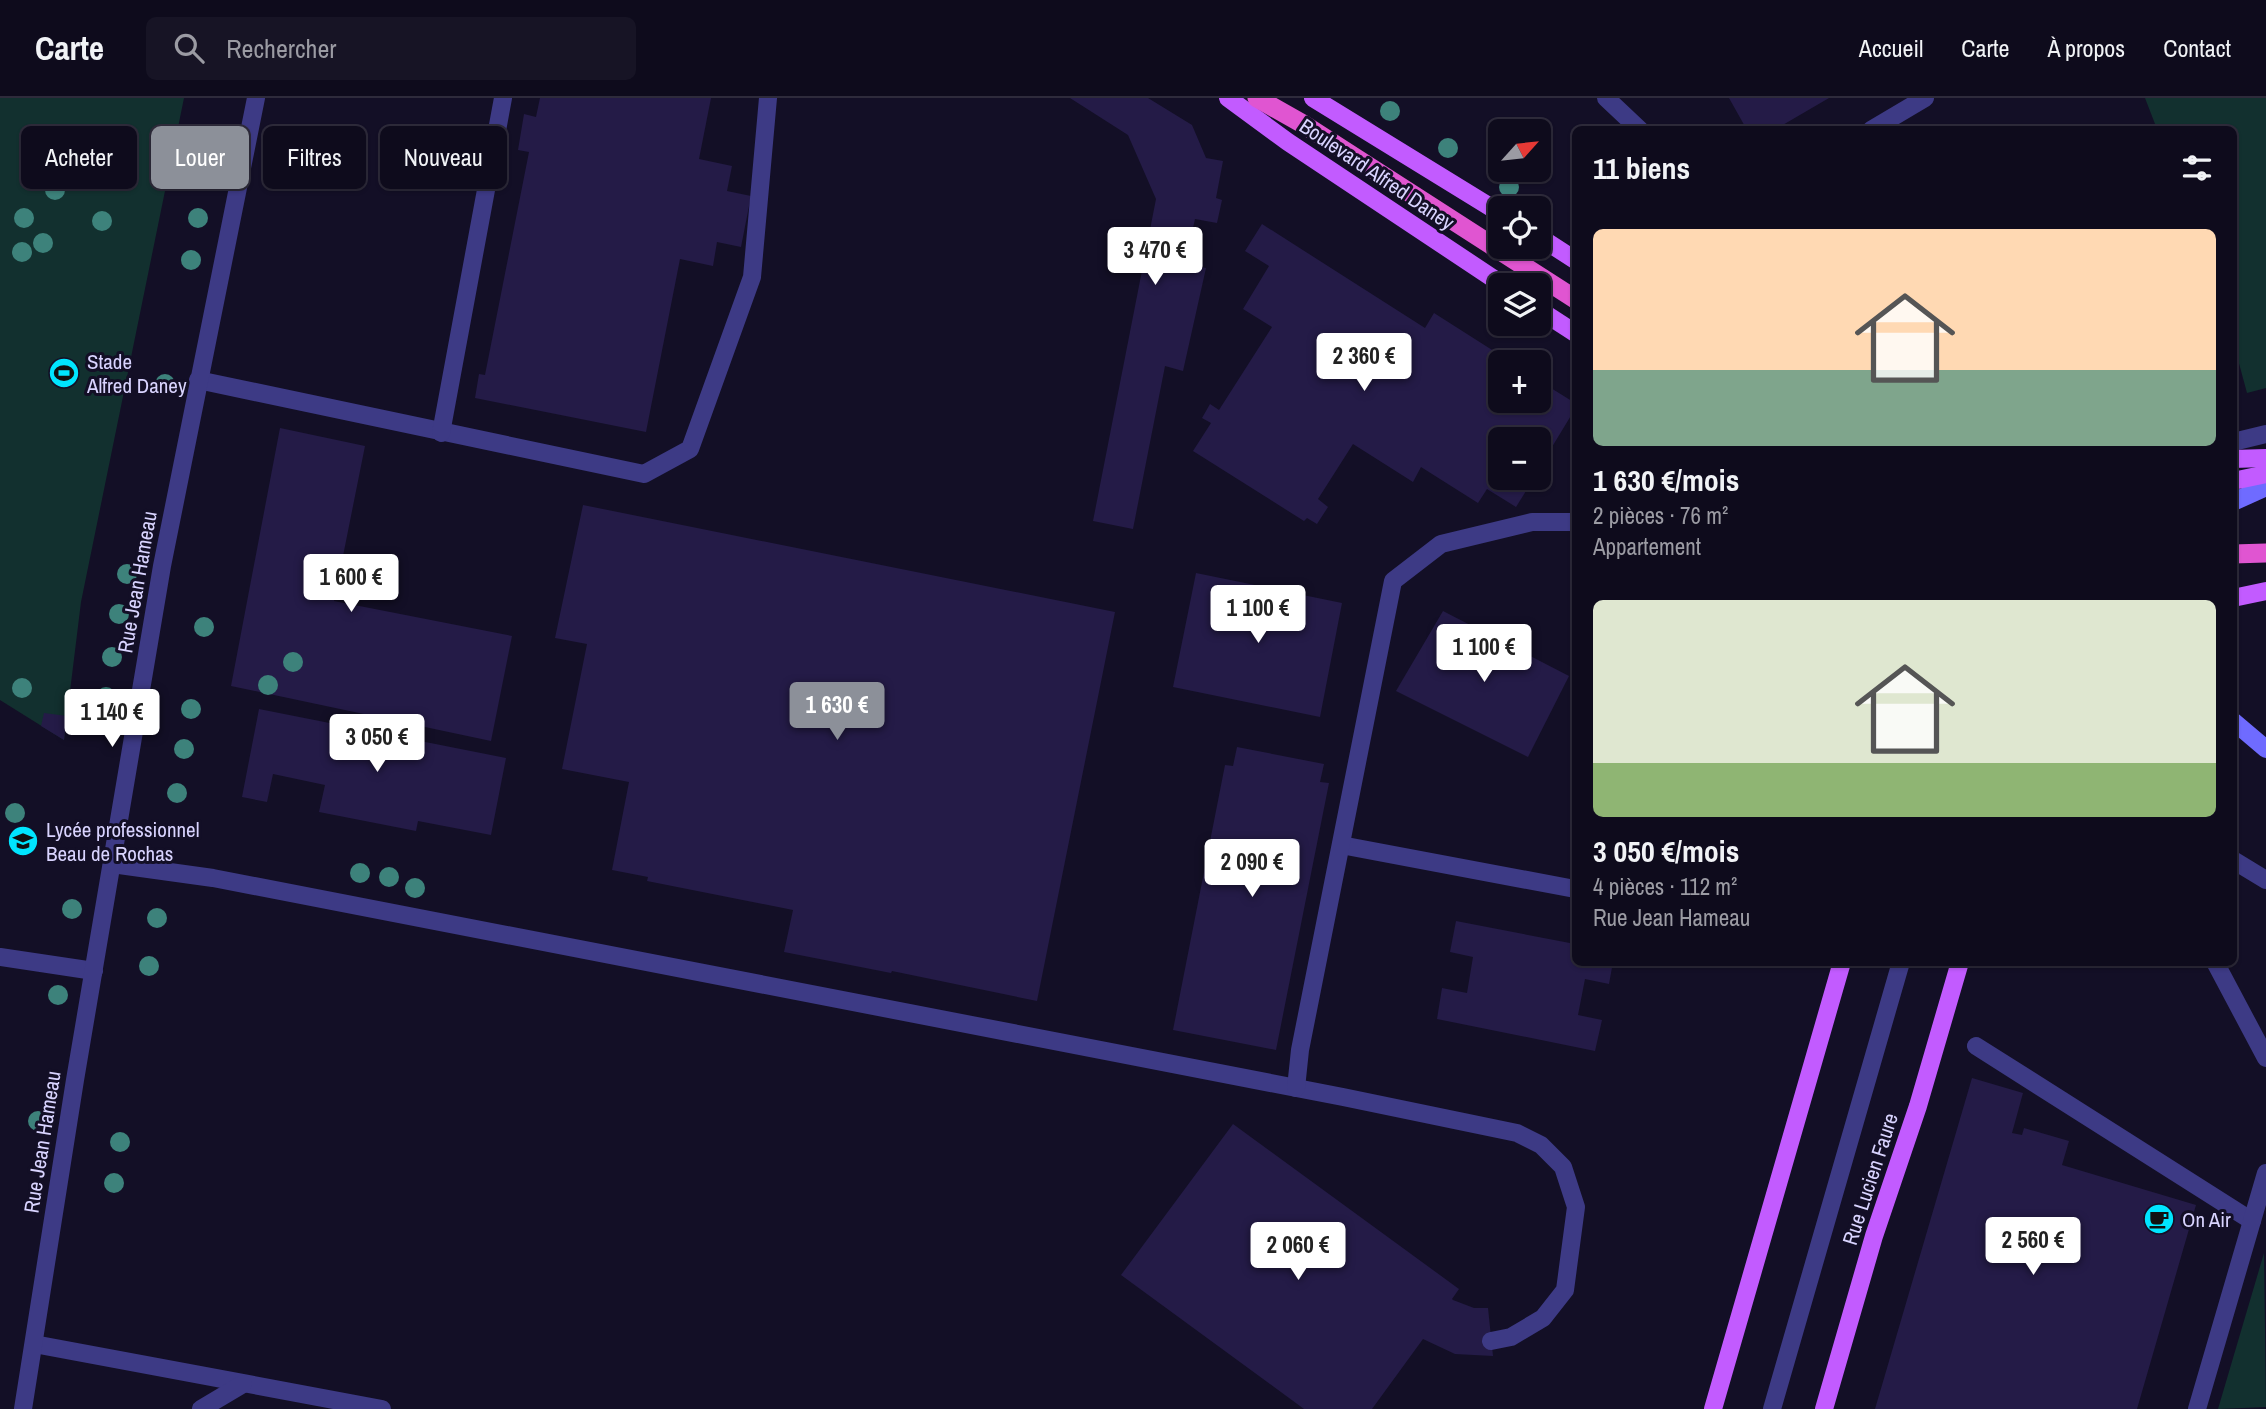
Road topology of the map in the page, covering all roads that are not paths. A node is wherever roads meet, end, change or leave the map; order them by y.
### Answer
1 (256, 98) edge
2 (503, 98) edge
3 (768, 98) edge
4 (1228, 98) edge
5 (1256, 98) edge
6 (1313, 98) edge
7 (1606, 98) edge
8 (1925, 98) edge
9 (1636, 126) edge
10 (1878, 126) edge
11 (1488, 206) edge
12 (1551, 244) edge
13 (1572, 258) edge
14 (1488, 275) edge
15 (1572, 297) edge
16 (1551, 317) edge
17 (1572, 331) edge
18 (198, 380) junction
19 (441, 432) junction
20 (2266, 434) edge
21 (2237, 441) edge
22 (2237, 458) edge
23 (2266, 458) edge
24 (2266, 474) edge
25 (2237, 480) edge
26 (2266, 487) edge
27 (2237, 500) edge
28 (1572, 522) edge
29 (2266, 553) edge
30 (2237, 554) edge
31 (2266, 591) edge
32 (2237, 597) edge
33 (2237, 721) edge
34 (2237, 723) edge
35 (2266, 733) edge
36 (2266, 749) edge
37 (1340, 845) junction
38 (2237, 862) edge
39 (112, 864) junction
40 (2266, 880) edge
41 (1572, 888) edge
42 (0, 957) edge
43 (1841, 966) edge
44 (1900, 966) edge
45 (1959, 966) edge
46 (2217, 966) edge
47 (94, 971) junction
48 (1976, 1046) dead end
49 (2266, 1058) edge
50 (1296, 1088) junction
51 (2266, 1173) edge
52 (2259, 1224) edge
53 (1491, 1341) dead end
54 (33, 1344) junction
55 (243, 1384) junction
56 (23, 1409) edge
57 (201, 1409) edge
58 (382, 1409) edge
59 (1713, 1409) edge
60 (1772, 1409) edge
61 (1824, 1409) edge
62 (2197, 1409) edge

1 - 18 street, Rue Jean Hameau
2 - 19 street
3 - 19 street
4 - 14 main road, Boulevard Alfred Daney
5 - 15 highway
6 - 11 main road, Boulevard Alfred Daney
7 - 9 street
8 - 10 street
12 - 13 main road
16 - 17 main road
18 - 19 street
18 - 39 street, Rue Jean Hameau
20 - 21 street
22 - 23 main road
24 - 25 main road
26 - 27 main road
28 - 37 street
29 - 30 highway
31 - 32 main road
33 - 35 main road
34 - 36 main road
37 - 41 street
37 - 50 street
38 - 40 street
39 - 47 street, Rue Jean Hameau
39 - 50 street
42 - 47 street
43 - 59 main road
44 - 60 street
45 - 61 main road, Rue Lucien Faure
46 - 49 street
47 - 54 street, Rue Jean Hameau
48 - 52 street
50 - 53 street
51 - 52 street
52 - 62 street
54 - 55 street
54 - 56 street, Rue Jean Hameau
55 - 57 street
55 - 58 street

